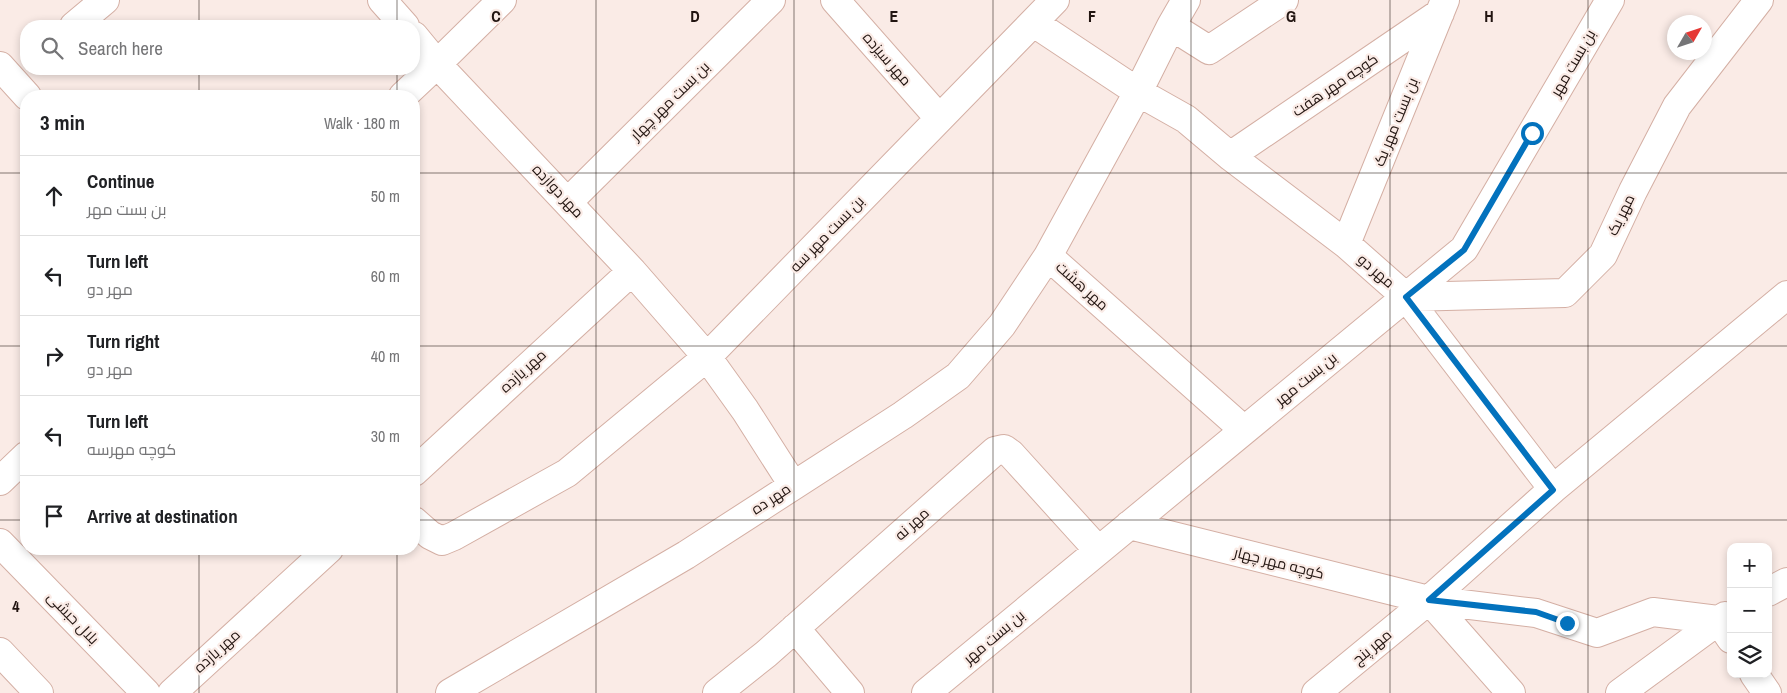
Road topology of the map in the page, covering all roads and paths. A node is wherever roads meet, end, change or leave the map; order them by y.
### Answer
1 (105, 0) edge
2 (382, 0) edge
3 (502, 0) edge
4 (771, 0) edge
5 (835, 0) edge
6 (1055, 0) edge
7 (1186, 0) edge
8 (1284, 0) edge
9 (1610, 0) edge
10 (1759, 0) edge
11 (1443, 7) edge
12 (81, 20) edge
13 (400, 20) edge
14 (1034, 22) junction
15 (1172, 26) junction
16 (420, 43) edge
17 (438, 64) junction
18 (410, 90) edge
19 (1138, 92) junction
20 (939, 118) junction
21 (1230, 156) junction
22 (568, 202) junction
23 (1346, 244) junction
24 (1048, 256) junction
25 (632, 271) junction
26 (1787, 295) edge
27 (1406, 297) junction
28 (707, 357) junction
29 (1244, 430) junction
30 (20, 462) edge
31 (420, 466) edge
32 (0, 481) edge
33 (793, 485) junction
34 (1553, 490) junction
35 (1129, 525) junction
36 (420, 526) edge
37 (0, 543) edge
38 (1098, 550) junction
39 (322, 555) edge
40 (1787, 582) edge
41 (1772, 590) edge
42 (1429, 600) junction
43 (1727, 624) edge
44 (795, 628) junction
45 (0, 652) edge
46 (1757, 678) edge
47 (39, 693) edge
48 (146, 693) edge
49 (172, 693) edge
50 (450, 693) edge
51 (717, 693) edge
52 (850, 693) edge
53 (926, 693) edge
54 (1316, 693) edge
55 (1511, 693) edge
56 (1620, 693) edge
57 (1767, 693) edge

1 - 12 street
2 - 13 street
3 - 17 street
4 - 22 street, بن بست مهر چهار
5 - 20 street, مهر سیزده
6 - 14 street, بن بست مهر سه
7 - 15 street, مهر هشت
8 - 15 street
9 - 27 street, بن بست مهر
10 - 27 street, مهر یک
11 - 21 street, کوچه مهر هفت
11 - 23 street, بن بست مهر یک
14 - 19 street, مهر دو
14 - 20 street, بن بست مهر سه
15 - 19 street, مهر هشت
16 - 17 street
17 - 18 street
17 - 22 street, مهر دوازده
19 - 21 street, مهر دو
19 - 24 street, مهر هشت
20 - 28 street, بن بست مهر سه
21 - 23 street, مهر دو
22 - 25 street, مهر دوازده
23 - 27 street, مهر دو
24 - 29 street, مهر هشت
24 - 33 street, مهر ده
25 - 28 street, مهر دوازده
25 - 31 street, مهر یازده
26 - 34 street
27 - 29 street, بن بست مهر
27 - 34 street, مهر دو
28 - 33 street
28 - 36 street, بن بست مهر سه
29 - 35 street, بن بست مهر
30 - 32 street
33 - 50 street, مهر ده
34 - 42 street
35 - 38 street, بن بست مهر
35 - 42 street, کوچه مهر چهار
37 - 48 street, بلال حبشی
38 - 44 street, مهر نه
38 - 53 street, بن بست مهر
39 - 49 street, مهر یازده
40 - 41 street
42 - 43 street, کوچه مهر چهار
42 - 54 street, مهر پنج
42 - 55 street
43 - 56 street
44 - 51 street, مهر نه
44 - 52 street
45 - 47 street
46 - 57 street

